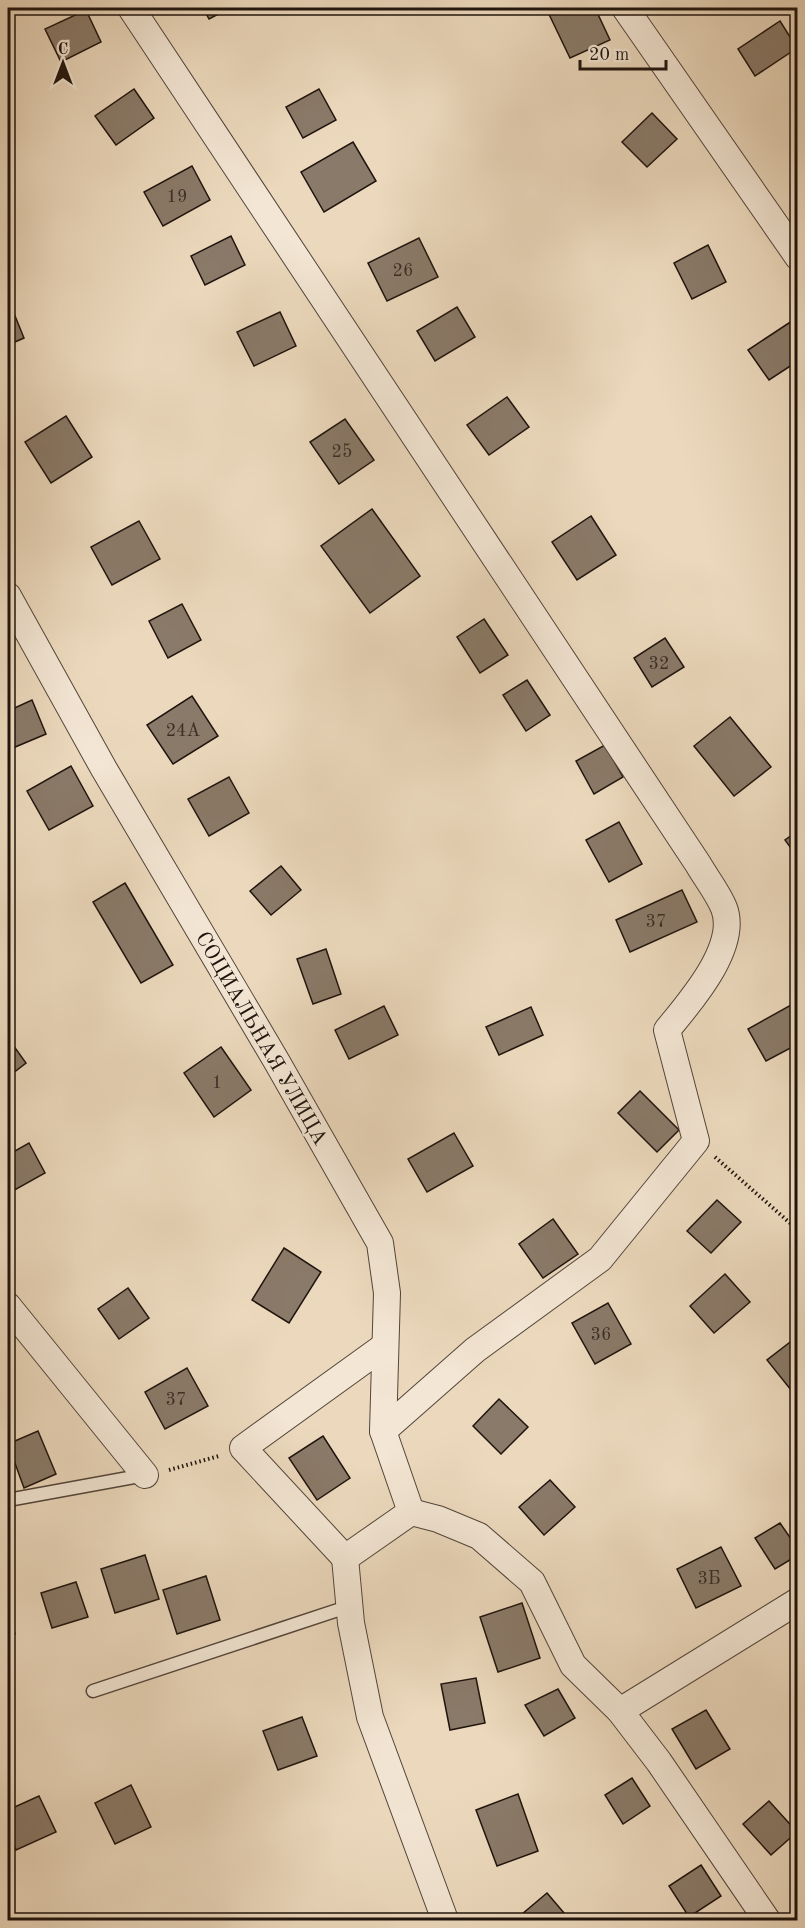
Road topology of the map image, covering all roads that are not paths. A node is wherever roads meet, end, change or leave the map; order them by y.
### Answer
1 (131, 8) edge
2 (625, 8) edge
3 (798, 257) edge
4 (8, 596) edge
5 (8, 1306) edge
6 (383, 1347) junction
7 (383, 1431) junction
8 (145, 1475) joint
9 (8, 1500) edge
10 (411, 1512) junction
11 (345, 1558) junction
12 (798, 1601) edge
13 (350, 1606) junction
14 (93, 1691) dead end
15 (620, 1712) junction
16 (445, 1920) edge
17 (767, 1920) edge

1 - 7 street
2 - 3 street
4 - 6 street, СОЦИАЛЬНАЯ УЛИЦА
5 - 8 street
6 - 7 street, СОЦИАЛЬНАЯ УЛИЦА
6 - 11 street
7 - 10 street, СОЦИАЛЬНАЯ УЛИЦА
8 - 9 lane
10 - 11 street
10 - 15 street
11 - 13 street
12 - 15 street
13 - 14 lane
13 - 16 street
15 - 17 street

